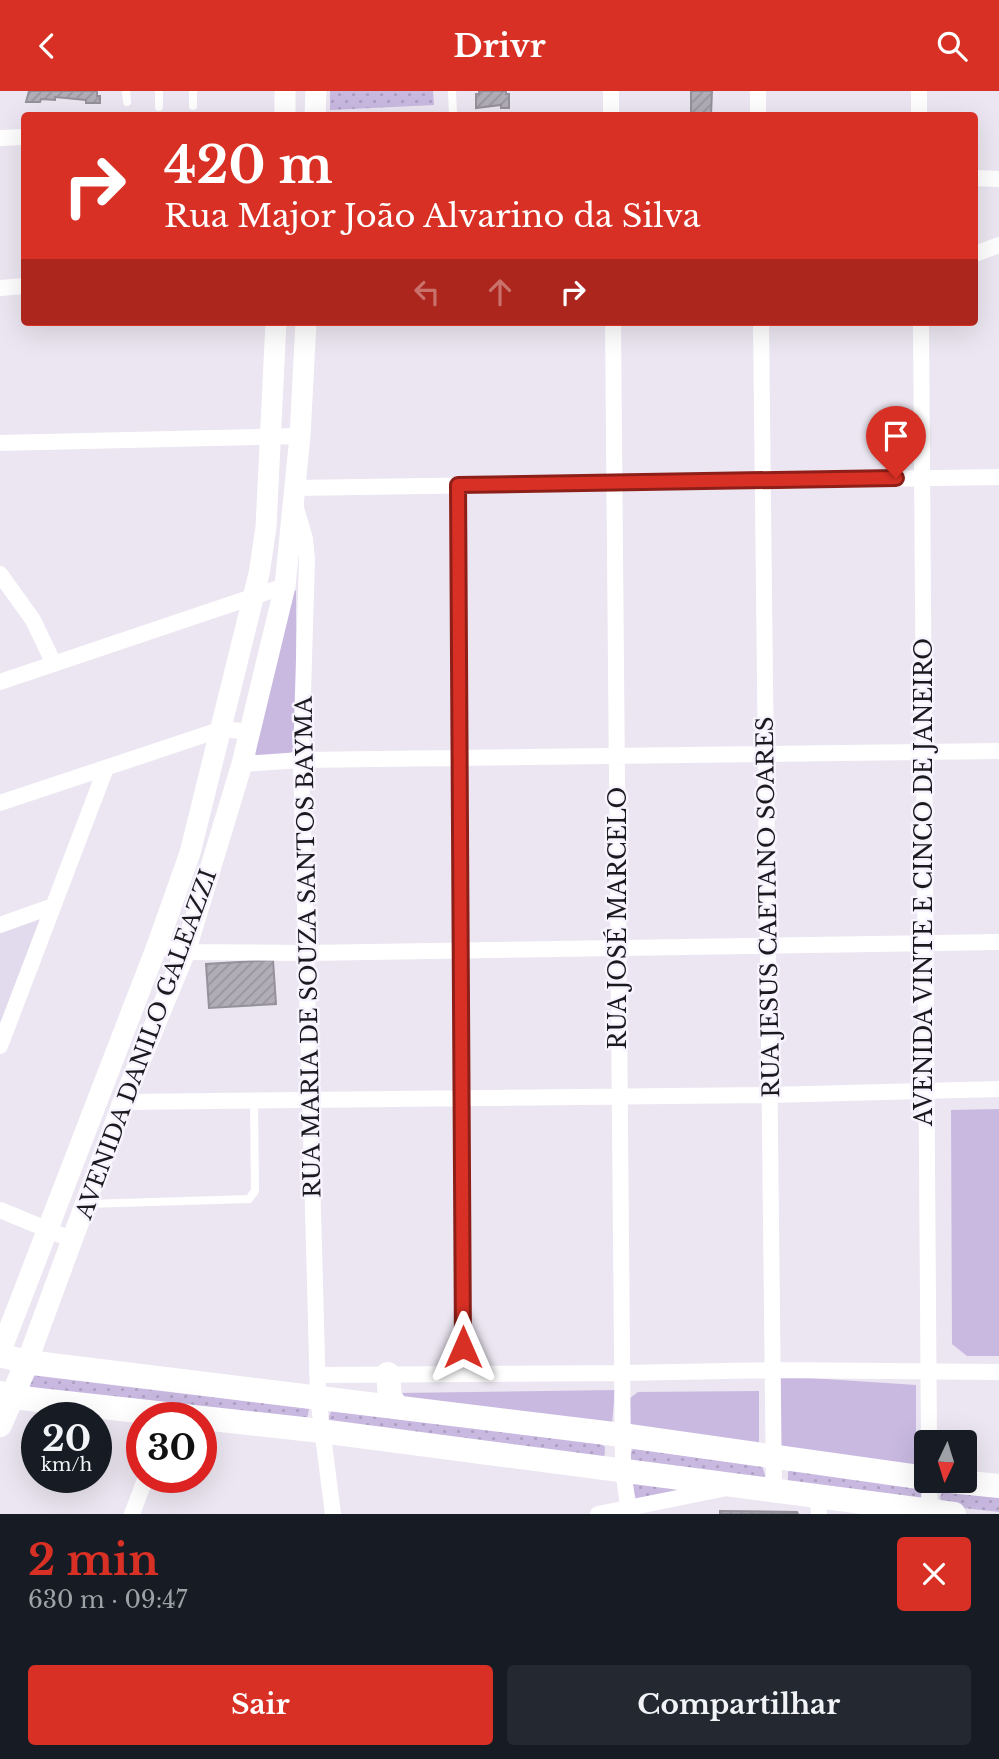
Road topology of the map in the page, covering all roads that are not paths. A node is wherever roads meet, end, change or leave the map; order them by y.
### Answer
1 (126, 91) edge
2 (159, 91) edge
3 (193, 91) edge
4 (285, 91) edge
5 (316, 91) edge
6 (452, 91) edge
7 (611, 91) edge
8 (758, 91) edge
9 (919, 91) edge
10 (127, 101) dead end
11 (193, 106) dead end
12 (159, 107) dead end
13 (285, 112) edge
14 (315, 112) edge
15 (453, 112) edge
16 (611, 112) edge
17 (758, 112) edge
18 (919, 112) edge
19 (21, 137) edge
20 (0, 138) edge
21 (978, 178) edge
22 (999, 179) edge
23 (999, 245) edge
24 (978, 253) edge
25 (21, 286) edge
26 (0, 288) edge
27 (276, 326) edge
28 (306, 326) edge
29 (613, 326) edge
30 (761, 326) edge
31 (921, 326) edge
32 (271, 436) junction
33 (300, 436) junction
34 (0, 443) edge
35 (999, 477) edge
36 (923, 478) junction
37 (764, 481) junction
38 (614, 483) junction
39 (458, 485) junction
40 (294, 493) junction
41 (0, 574) edge
42 (285, 586) junction
43 (255, 594) junction
44 (54, 664) junction
45 (0, 682) edge
46 (222, 729) junction
47 (250, 732) junction
48 (999, 751) edge
49 (924, 752) junction
50 (767, 754) junction
51 (617, 756) junction
52 (460, 758) junction
53 (302, 760) junction
54 (242, 764) junction
55 (106, 768) junction
56 (0, 803) edge
57 (53, 906) junction
58 (0, 925) edge
59 (999, 942) edge
60 (926, 943) junction
61 (157, 946) junction
62 (769, 946) junction
63 (618, 948) junction
64 (185, 951) junction
65 (461, 951) junction
66 (306, 953) junction
67 (0, 1046) edge
68 (999, 1089) edge
69 (925, 1090) junction
70 (770, 1095) junction
71 (619, 1097) junction
72 (462, 1098) junction
73 (254, 1100) junction
74 (310, 1100) junction
75 (123, 1102) junction
76 (86, 1204) junction
77 (0, 1210) edge
78 (47, 1229) junction
79 (73, 1240) junction
80 (0, 1354) edge
81 (27, 1362) junction
82 (772, 1370) junction
83 (927, 1372) junction
84 (999, 1372) edge
85 (622, 1373) junction
86 (388, 1374) junction
87 (463, 1374) junction
88 (318, 1386) junction
89 (6, 1395) edge
90 (397, 1407) junction
91 (126, 1410) edge
92 (217, 1420) edge
93 (0, 1426) edge
94 (929, 1430) edge
95 (321, 1431) junction
96 (622, 1435) junction
97 (774, 1457) junction
98 (623, 1469) junction
99 (914, 1477) edge
100 (977, 1484) edge
101 (737, 1486) junction
102 (999, 1486) edge
103 (774, 1491) junction
104 (140, 1493) edge
105 (934, 1493) edge
106 (818, 1505) edge
107 (629, 1512) edge
108 (942, 1513) edge
109 (132, 1514) edge
110 (333, 1514) edge
111 (598, 1514) edge

1 - 10 lane
2 - 12 lane
3 - 11 lane
4 - 13 main road
5 - 14 main road
6 - 15 lane
7 - 16 street
8 - 17 street
9 - 18 street
19 - 20 street
21 - 22 street
23 - 24 street
25 - 26 street
27 - 32 main road, AVENIDA DANILO GALEAZZI
28 - 33 main road, AVENIDA DANILO GALEAZZI
29 - 38 street, RUA JOSÉ MARCELO
30 - 37 street, RUA JESUS CAETANO SOARES
31 - 36 street, AVENIDA VINTE E CINCO DE JANEIRO
32 - 33 street
32 - 34 street
32 - 43 main road, AVENIDA DANILO GALEAZZI
33 - 40 main road, AVENIDA DANILO GALEAZZI
35 - 36 street
36 - 37 street
36 - 49 street, AVENIDA VINTE E CINCO DE JANEIRO
37 - 38 street
37 - 50 street, RUA JESUS CAETANO SOARES
38 - 39 street
38 - 51 street, RUA JOSÉ MARCELO
39 - 40 street
39 - 52 street
40 - 42 main road, AVENIDA DANILO GALEAZZI
40 - 53 street, RUA MARIA DE SOUZA SANTOS BAYMA
41 - 44 street
42 - 43 street
42 - 47 main road, AVENIDA DANILO GALEAZZI
43 - 44 street
43 - 46 main road, AVENIDA DANILO GALEAZZI
44 - 45 street
46 - 47 street
46 - 55 street
46 - 61 main road, AVENIDA DANILO GALEAZZI
47 - 54 main road, AVENIDA DANILO GALEAZZI
48 - 49 street
49 - 50 street
49 - 60 street, AVENIDA VINTE E CINCO DE JANEIRO
50 - 51 street
50 - 62 street, RUA JESUS CAETANO SOARES
51 - 52 street
51 - 63 street, RUA JOSÉ MARCELO
52 - 53 street
52 - 65 street
53 - 54 street
53 - 66 street, RUA MARIA DE SOUZA SANTOS BAYMA
54 - 64 main road, AVENIDA DANILO GALEAZZI
55 - 56 street
55 - 57 street
57 - 58 street
57 - 67 street
59 - 60 street
60 - 62 street
60 - 69 street, AVENIDA VINTE E CINCO DE JANEIRO
61 - 64 street
61 - 78 main road, AVENIDA DANILO GALEAZZI
62 - 63 street
62 - 70 street, RUA JESUS CAETANO SOARES
63 - 65 street
63 - 71 street, RUA JOSÉ MARCELO
64 - 66 street
64 - 75 main road, AVENIDA DANILO GALEAZZI
65 - 66 street
65 - 72 street
66 - 74 street, RUA MARIA DE SOUZA SANTOS BAYMA
68 - 69 street
69 - 70 street
69 - 83 street, AVENIDA VINTE E CINCO DE JANEIRO
70 - 71 street
70 - 82 street, RUA JESUS CAETANO SOARES
71 - 72 street
71 - 85 street, RUA JOSÉ MARCELO
72 - 74 street
72 - 87 street
73 - 74 street
73 - 75 street
73 - 76 lane
74 - 88 street, RUA MARIA DE SOUZA SANTOS BAYMA
75 - 76 main road, AVENIDA DANILO GALEAZZI
76 - 79 main road, AVENIDA DANILO GALEAZZI
77 - 78 street
78 - 79 street
78 - 80 main road, AVENIDA DANILO GALEAZZI
79 - 81 main road, AVENIDA DANILO GALEAZZI
80 - 81 main road
81 - 88 main road
81 - 89 main road, AVENIDA DANILO GALEAZZI
82 - 83 street
82 - 85 street
82 - 97 street, RUA JESUS CAETANO SOARES
83 - 84 street
83 - 94 street, AVENIDA VINTE E CINCO DE JANEIRO
85 - 87 street
85 - 96 street, RUA JOSÉ MARCELO
86 - 87 street
86 - 88 street
86 - 90 main road
88 - 90 main road
88 - 95 street, RUA MARIA DE SOUZA SANTOS BAYMA
89 - 91 main road
89 - 93 main road, AVENIDA DANILO GALEAZZI
90 - 96 main road
92 - 95 main road
95 - 98 main road
95 - 110 street, RUA MARIA DE SOUZA SANTOS BAYMA
96 - 97 main road
96 - 98 street, RUA JOSÉ MARCELO
97 - 99 main road
97 - 103 street, RUA JESUS CAETANO SOARES
98 - 101 main road
98 - 107 street, RUA JOSÉ MARCELO
100 - 102 main road
101 - 103 main road
101 - 107 street
103 - 106 main road
104 - 109 street
105 - 108 street
106 - 108 main road
107 - 111 street

